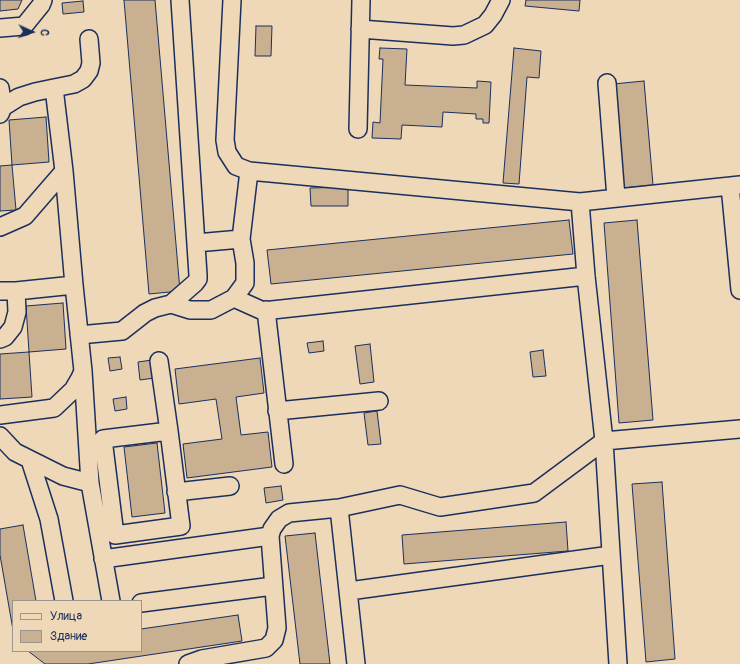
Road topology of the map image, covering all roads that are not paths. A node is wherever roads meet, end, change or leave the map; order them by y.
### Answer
1 (43, 0) edge
2 (180, 0) edge
3 (232, 0) edge
4 (360, 0) edge
5 (501, 0) edge
6 (0, 28) edge
7 (360, 30) junction
8 (89, 39) dead end
9 (607, 83) dead end
10 (0, 88) edge
11 (54, 88) junction
12 (1, 110) edge
13 (358, 129) dead end
14 (64, 171) junction
15 (249, 171) junction
16 (735, 186) edge
17 (616, 198) junction
18 (580, 202) junction
19 (0, 227) edge
20 (241, 239) junction
21 (196, 243) junction
22 (586, 276) junction
23 (74, 286) junction
24 (740, 290) edge
25 (8, 291) edge
26 (234, 298) junction
27 (171, 304) junction
28 (266, 310) junction
29 (79, 334) junction
30 (0, 339) edge
31 (159, 361) dead end
32 (83, 371) junction
33 (379, 401) dead end
34 (278, 411) junction
35 (0, 415) edge
36 (740, 429) edge
37 (169, 431) junction
38 (0, 436) edge
39 (604, 441) junction
40 (95, 443) junction
41 (15, 455) edge
42 (284, 464) dead end
43 (90, 483) junction
44 (230, 486) dead end
45 (176, 492) junction
46 (339, 508) junction
47 (270, 536) junction
48 (611, 555) junction
49 (102, 559) junction
50 (273, 586) junction
51 (349, 591) junction
52 (64, 600) edge
53 (111, 600) edge
54 (142, 603) edge
55 (188, 664) edge
56 (356, 664) edge
57 (618, 664) edge

1 - 6 lane
2 - 21 lane
3 - 15 lane
4 - 7 lane
5 - 7 lane
7 - 13 lane
8 - 11 lane
9 - 17 lane
10 - 12 lane
11 - 12 lane
11 - 14 lane
14 - 19 lane
14 - 23 lane
15 - 18 lane
15 - 20 lane
16 - 17 lane
16 - 24 lane
17 - 18 lane
18 - 22 lane
20 - 21 lane
20 - 26 lane
21 - 27 lane
22 - 28 lane
22 - 39 lane
23 - 25 lane
23 - 29 lane
25 - 30 lane
26 - 27 lane
26 - 28 lane
27 - 29 lane
28 - 34 lane
29 - 32 lane
31 - 37 lane
32 - 35 lane
32 - 40 lane
33 - 34 lane
34 - 42 lane
36 - 39 lane
37 - 40 lane
37 - 45 lane
38 - 41 lane
39 - 46 lane
39 - 48 lane
40 - 43 lane
40 - 45 lane
41 - 43 lane
41 - 52 lane
43 - 49 lane
44 - 45 lane
46 - 47 lane
46 - 51 lane
47 - 49 lane
47 - 50 lane
48 - 51 lane
48 - 57 lane
49 - 53 lane
50 - 54 lane
50 - 55 lane
51 - 56 lane

